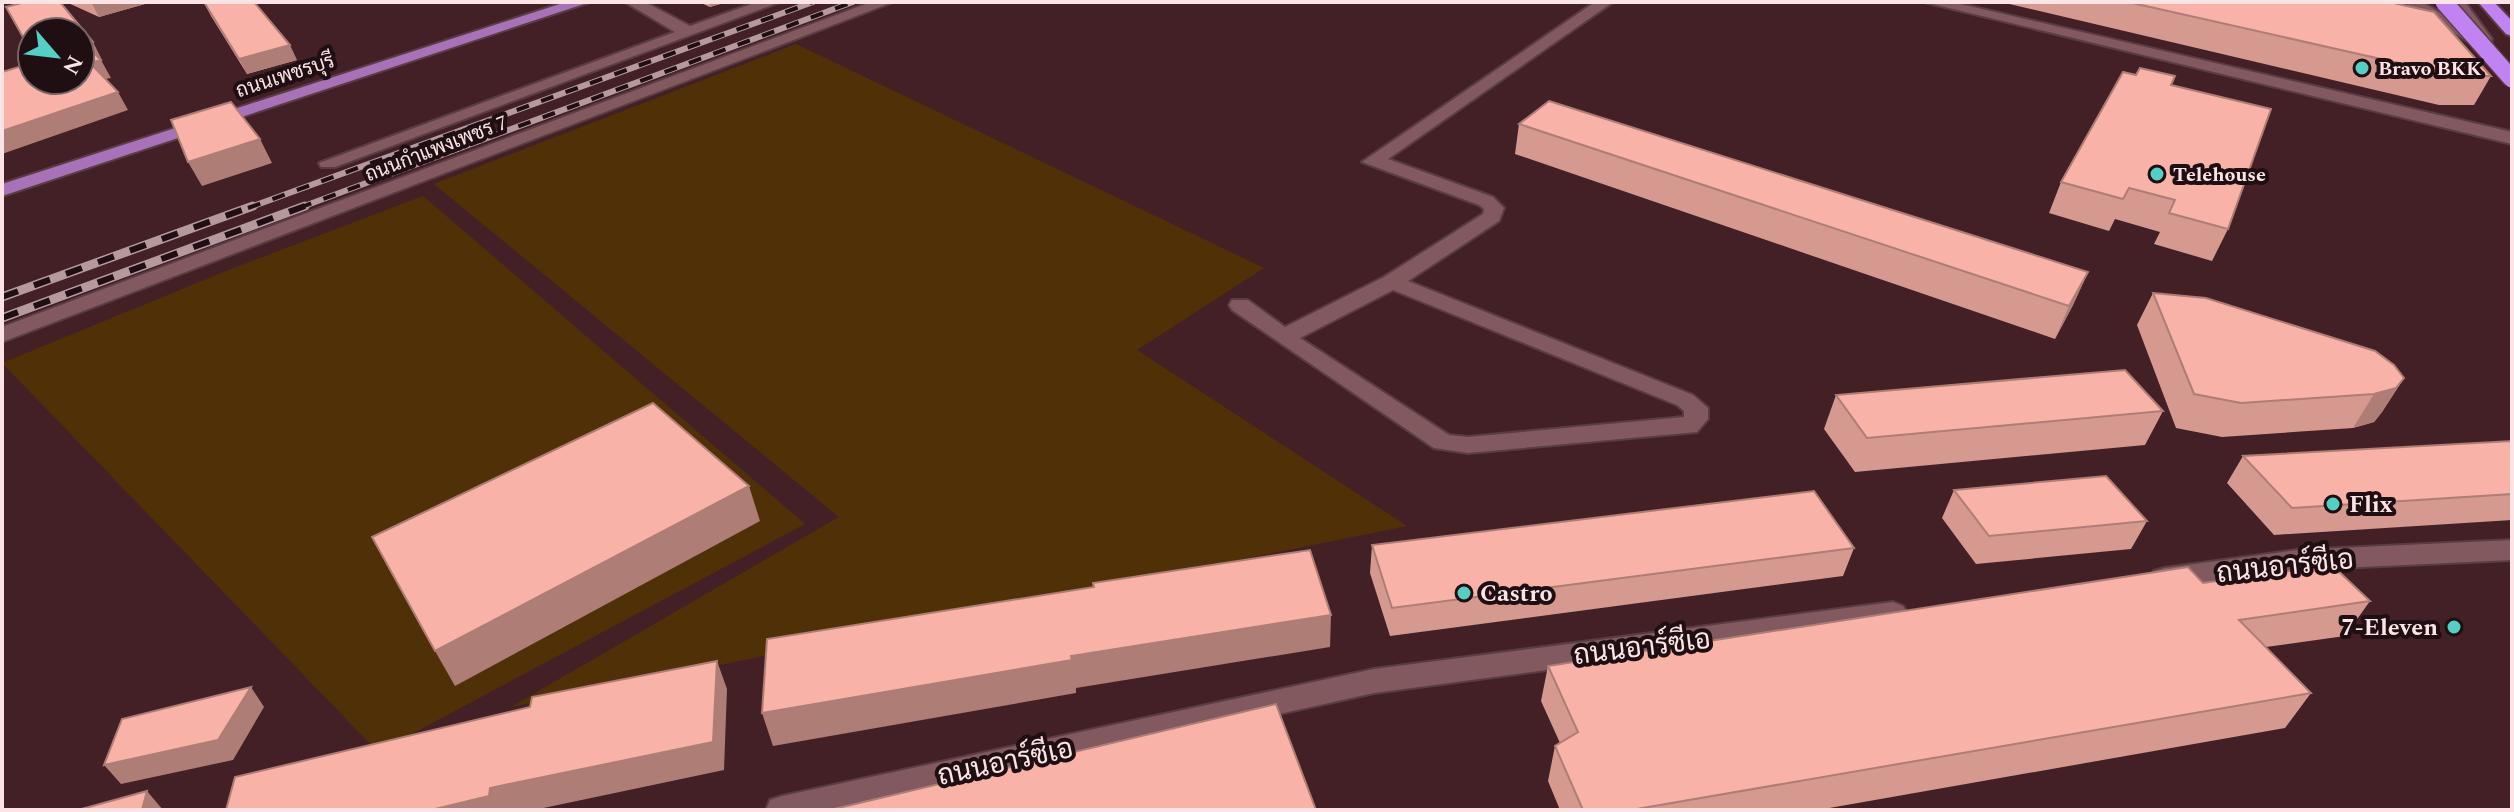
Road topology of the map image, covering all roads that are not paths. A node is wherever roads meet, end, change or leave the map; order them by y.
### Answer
1 (537, 2) edge
2 (582, 2) edge
3 (633, 2) edge
4 (772, 2) edge
5 (885, 2) edge
6 (1605, 2) edge
7 (1932, 2) edge
8 (2411, 2) edge
9 (2444, 2) edge
10 (2457, 2) edge
11 (2486, 2) edge
12 (2512, 31) edge
13 (688, 32) junction
14 (2492, 49) junction
15 (2512, 67) edge
16 (2512, 79) edge
17 (2512, 138) edge
18 (328, 163) dead end
19 (2, 173) edge
20 (2, 190) edge
21 (1392, 282) junction
22 (1240, 305) dead end
23 (2, 335) edge
24 (1284, 337) junction
25 (2512, 550) edge
26 (2141, 581) edge
27 (1922, 610) edge
28 (782, 810) edge

1 - 19 main road, ถนนเพชรบุรี
2 - 20 main road, ถนนเพชรบุรี
3 - 13 street
4 - 13 street
5 - 23 street, ถนนกำแพงเพชร 7
6 - 21 street
7 - 17 street
8 - 14 street
9 - 16 highway, bridge
10 - 14 street
11 - 12 highway
13 - 18 street
14 - 15 street
21 - 24 street
21 - 24 street
22 - 24 street
25 - 26 street, ถนนอาร์ซีเอ
27 - 28 street, ถนนอาร์ซีเอ

